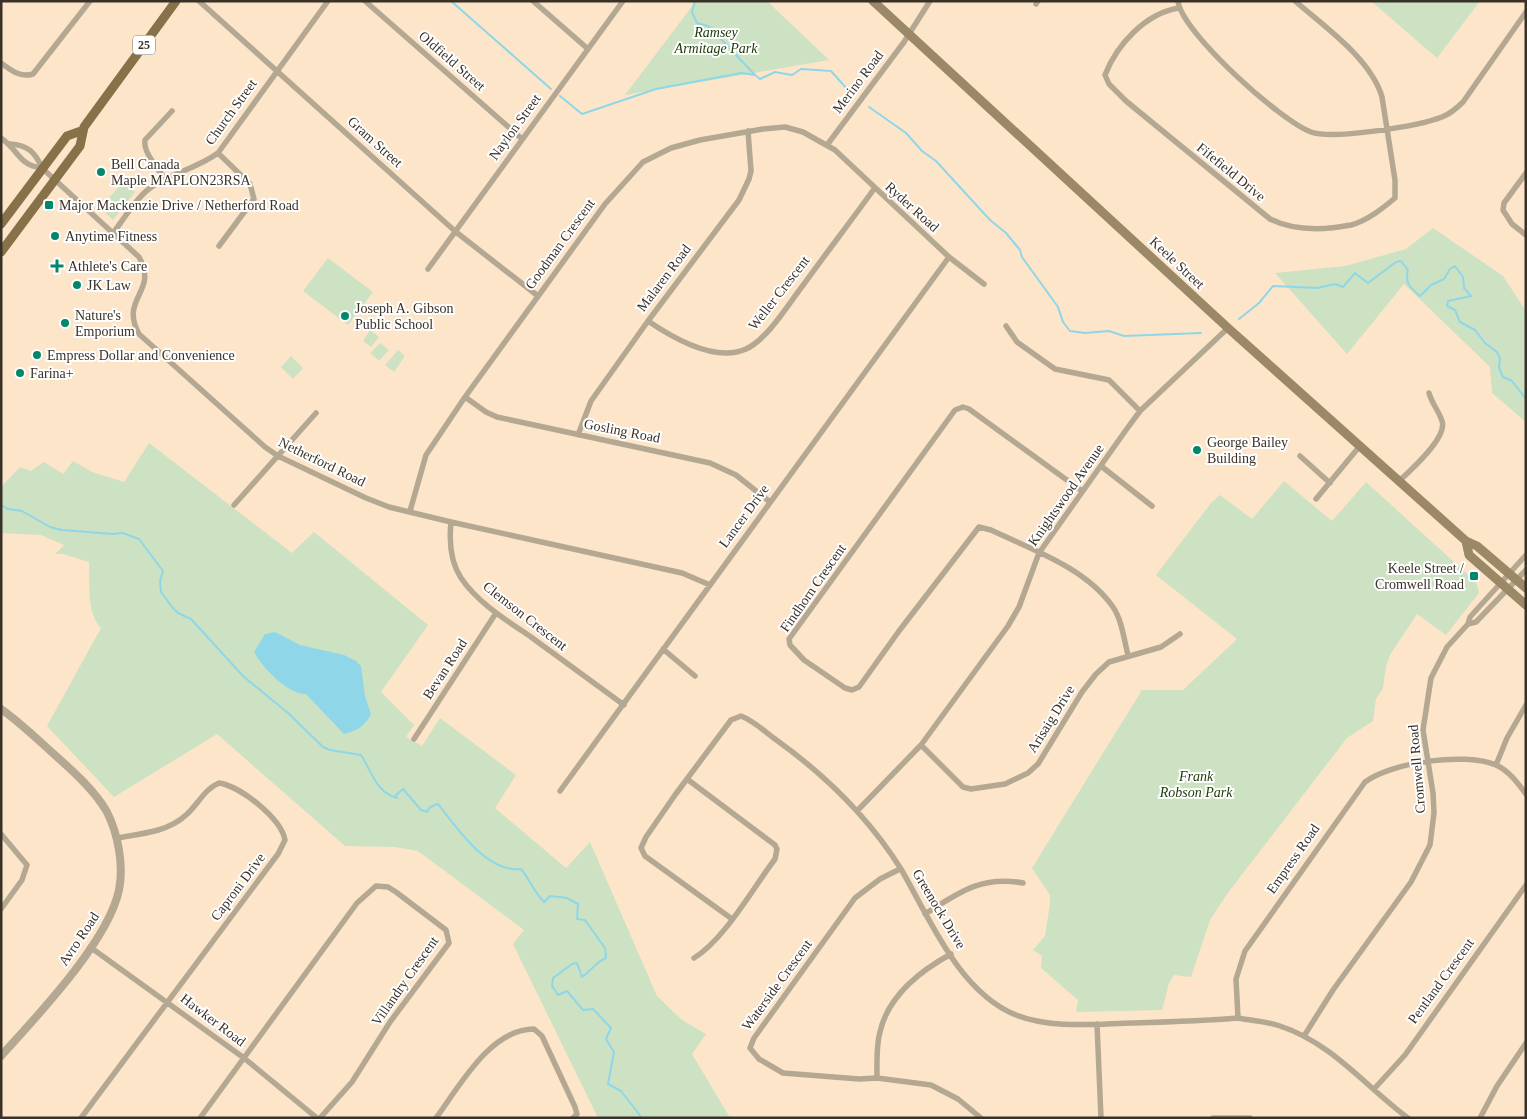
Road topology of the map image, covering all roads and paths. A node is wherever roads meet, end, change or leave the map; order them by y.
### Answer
1 (90, 1) edge
2 (176, 1) edge
3 (199, 1) edge
4 (328, 1) edge
5 (365, 1) edge
6 (533, 1) edge
7 (623, 1) edge
8 (874, 1) edge
9 (930, 1) edge
10 (1295, 1) edge
11 (1178, 5) edge
12 (1526, 12) edge
13 (909, 33) junction
14 (588, 49) junction
15 (1, 63) edge
16 (277, 70) junction
17 (172, 110) dead end
18 (1388, 128) junction
19 (748, 131) junction
20 (81, 132) junction
21 (1, 138) edge
22 (522, 139) junction
23 (10, 144) junction
24 (827, 145) junction
25 (218, 153) junction
26 (42, 168) junction
27 (1526, 173) edge
28 (54, 179) junction
29 (165, 179) junction
30 (874, 190) junction
31 (1, 224) edge
32 (456, 232) junction
33 (113, 234) junction
34 (1526, 235) edge
35 (219, 246) dead end
36 (1, 252) edge
37 (949, 257) junction
38 (428, 269) dead end
39 (984, 284) dead end
40 (538, 296) junction
41 (648, 321) junction
42 (1006, 326) dead end
43 (1228, 328) junction
44 (1429, 393) dead end
45 (465, 397) junction
46 (1140, 411) junction
47 (316, 414) dead end
48 (578, 435) junction
49 (1359, 447) junction
50 (278, 456) junction
51 (1300, 456) dead end
52 (1101, 466) junction
53 (1398, 482) junction
54 (1330, 483) junction
55 (1082, 491) junction
56 (1316, 498) dead end
57 (770, 502) junction
58 (234, 505) dead end
59 (1152, 506) dead end
60 (410, 511) junction
61 (451, 522) junction
62 (1466, 541) junction
63 (1039, 553) junction
64 (1526, 556) edge
65 (1526, 570) edge
66 (1508, 573) junction
67 (1516, 580) junction
68 (1499, 582) junction
69 (710, 585) junction
70 (1526, 588) edge
71 (1508, 590) junction
72 (1526, 605) edge
73 (496, 612) junction
74 (1468, 624) junction
75 (1180, 634) dead end
76 (663, 649) junction
77 (1128, 655) junction
78 (695, 676) dead end
79 (624, 705) junction
80 (1526, 705) edge
81 (1, 709) edge
82 (414, 739) dead end
83 (921, 745) junction
84 (1428, 762) junction
85 (1496, 765) junction
86 (687, 779) junction
87 (560, 791) dead end
88 (1526, 794) edge
89 (857, 811) junction
90 (1, 834) edge
91 (116, 838) junction
92 (900, 869) junction
93 (1022, 883) dead end
94 (1526, 885) edge
95 (1, 909) edge
96 (926, 914) junction
97 (732, 919) junction
98 (90, 947) junction
99 (951, 954) junction
100 (694, 958) dead end
101 (168, 1002) junction
102 (1238, 1018) junction
103 (1097, 1024) junction
104 (1304, 1036) junction
105 (1526, 1043) edge
106 (1, 1056) edge
107 (244, 1058) junction
108 (877, 1078) junction
109 (1374, 1089) junction
110 (81, 1118) edge
111 (200, 1118) edge
112 (319, 1118) edge
113 (436, 1118) edge
114 (573, 1118) edge
115 (981, 1118) edge
116 (1101, 1118) edge
117 (1213, 1118) edge
118 (1250, 1118) edge
119 (1408, 1118) edge
120 (1480, 1118) edge

1 - 15 street
2 - 20 main road, 25
3 - 16 street, Gram Street
4 - 16 street, Church Street
5 - 22 street, Oldfield Street
6 - 14 street
7 - 14 street, Naylon Street
8 - 13 main road, Keele Street
9 - 13 street, Merino Road
10 - 18 street
11 - 18 street
11 - 18 street, Fifefield Drive
12 - 18 street
13 - 24 street, Merino Road
13 - 43 main road, Keele Street
14 - 22 street, Naylon Street
16 - 25 street, Church Street
16 - 32 street, Gram Street
17 - 29 street
19 - 24 street, Goodman Crescent
19 - 40 street, Goodman Crescent
19 - 41 street, Malaren Road
20 - 26 main road, 25
20 - 28 main road, 25
21 - 23 street
22 - 32 street, Naylon Street
23 - 26 street
23 - 26 street
24 - 30 street, Ryder Road
25 - 29 street, Church Street
25 - 35 street
26 - 28 street, Netherford Road
26 - 31 main road, 25
27 - 34 street
28 - 33 street, Netherford Road
28 - 36 main road, 25
29 - 33 street, Church Street
30 - 37 street, Ryder Road
30 - 41 street, Weller Crescent
32 - 38 street, Naylon Street
32 - 40 street, Gram Street
33 - 50 street, Netherford Road
37 - 39 street, Ryder Road
37 - 57 street, Lancer Drive
40 - 45 street, Goodman Crescent
41 - 48 street, Malaren Road
42 - 46 street
43 - 46 street, Knightswood Avenue
43 - 49 main road, Keele Street
44 - 53 street
45 - 48 street, Gosling Road
45 - 60 street, Goodman Crescent
46 - 52 street, Knightswood Avenue
47 - 50 street
48 - 57 street, Gosling Road
49 - 53 main road, Keele Street
49 - 54 street
50 - 58 street
50 - 60 street, Netherford Road
51 - 54 street
52 - 55 street, Knightswood Avenue
52 - 59 street
53 - 62 main road, Keele Street
54 - 56 street
55 - 63 street, Knightswood Avenue
55 - 63 street, Findhorn Crescent
57 - 69 street, Lancer Drive
60 - 61 street, Netherford Road
61 - 69 street, Netherford Road
61 - 73 street, Clemson Crescent
62 - 66 main road, Keele Street
62 - 68 main road, Keele Street
63 - 77 street
63 - 83 street, Knightswood Avenue
64 - 66 street, Cromwell Road
65 - 67 street, Cromwell Road
66 - 67 main road, Keele Street
66 - 68 street, Cromwell Road
67 - 70 main road, Keele Street
67 - 71 street, Cromwell Road
68 - 71 main road, Keele Street
68 - 74 street, Cromwell Road
69 - 76 street, Lancer Drive
71 - 72 main road, Keele Street
71 - 74 street, Cromwell Road
73 - 79 street, Clemson Crescent
73 - 82 street, Bevan Road
74 - 84 street, Cromwell Road
75 - 77 street, Arisaig Drive
76 - 78 street
76 - 79 street, Lancer Drive
77 - 83 street, Arisaig Drive
79 - 87 street, Lancer Drive
80 - 85 street
81 - 91 street, Avro Road
83 - 89 street, Knightswood Avenue
84 - 85 street
84 - 102 street, Empress Road
84 - 104 street, Cromwell Road
85 - 88 street
86 - 89 street, Greenock Drive
86 - 97 street
86 - 97 street, Greenock Drive
89 - 92 street, Greenock Drive
90 - 95 street
91 - 98 street, Avro Road
91 - 101 street, Caproni Drive
92 - 96 street, Greenock Drive
92 - 108 street, Waterside Crescent
93 - 96 street
94 - 109 street, Pentland Crescent
96 - 99 street, Greenock Drive
97 - 100 street
98 - 101 street, Hawker Road
98 - 106 street, Avro Road
99 - 103 street, Greenock Drive
99 - 108 street
101 - 107 street, Hawker Road
101 - 110 street, Caproni Drive
102 - 103 street, Greenock Drive
102 - 104 street, Greenock Drive
103 - 116 street
104 - 109 street, Greenock Drive
105 - 120 street
107 - 111 street
107 - 112 street, Hawker Road
107 - 112 street, Villandry Crescent
108 - 115 street, Waterside Crescent
109 - 119 street, Greenock Drive
113 - 114 street
117 - 118 street

